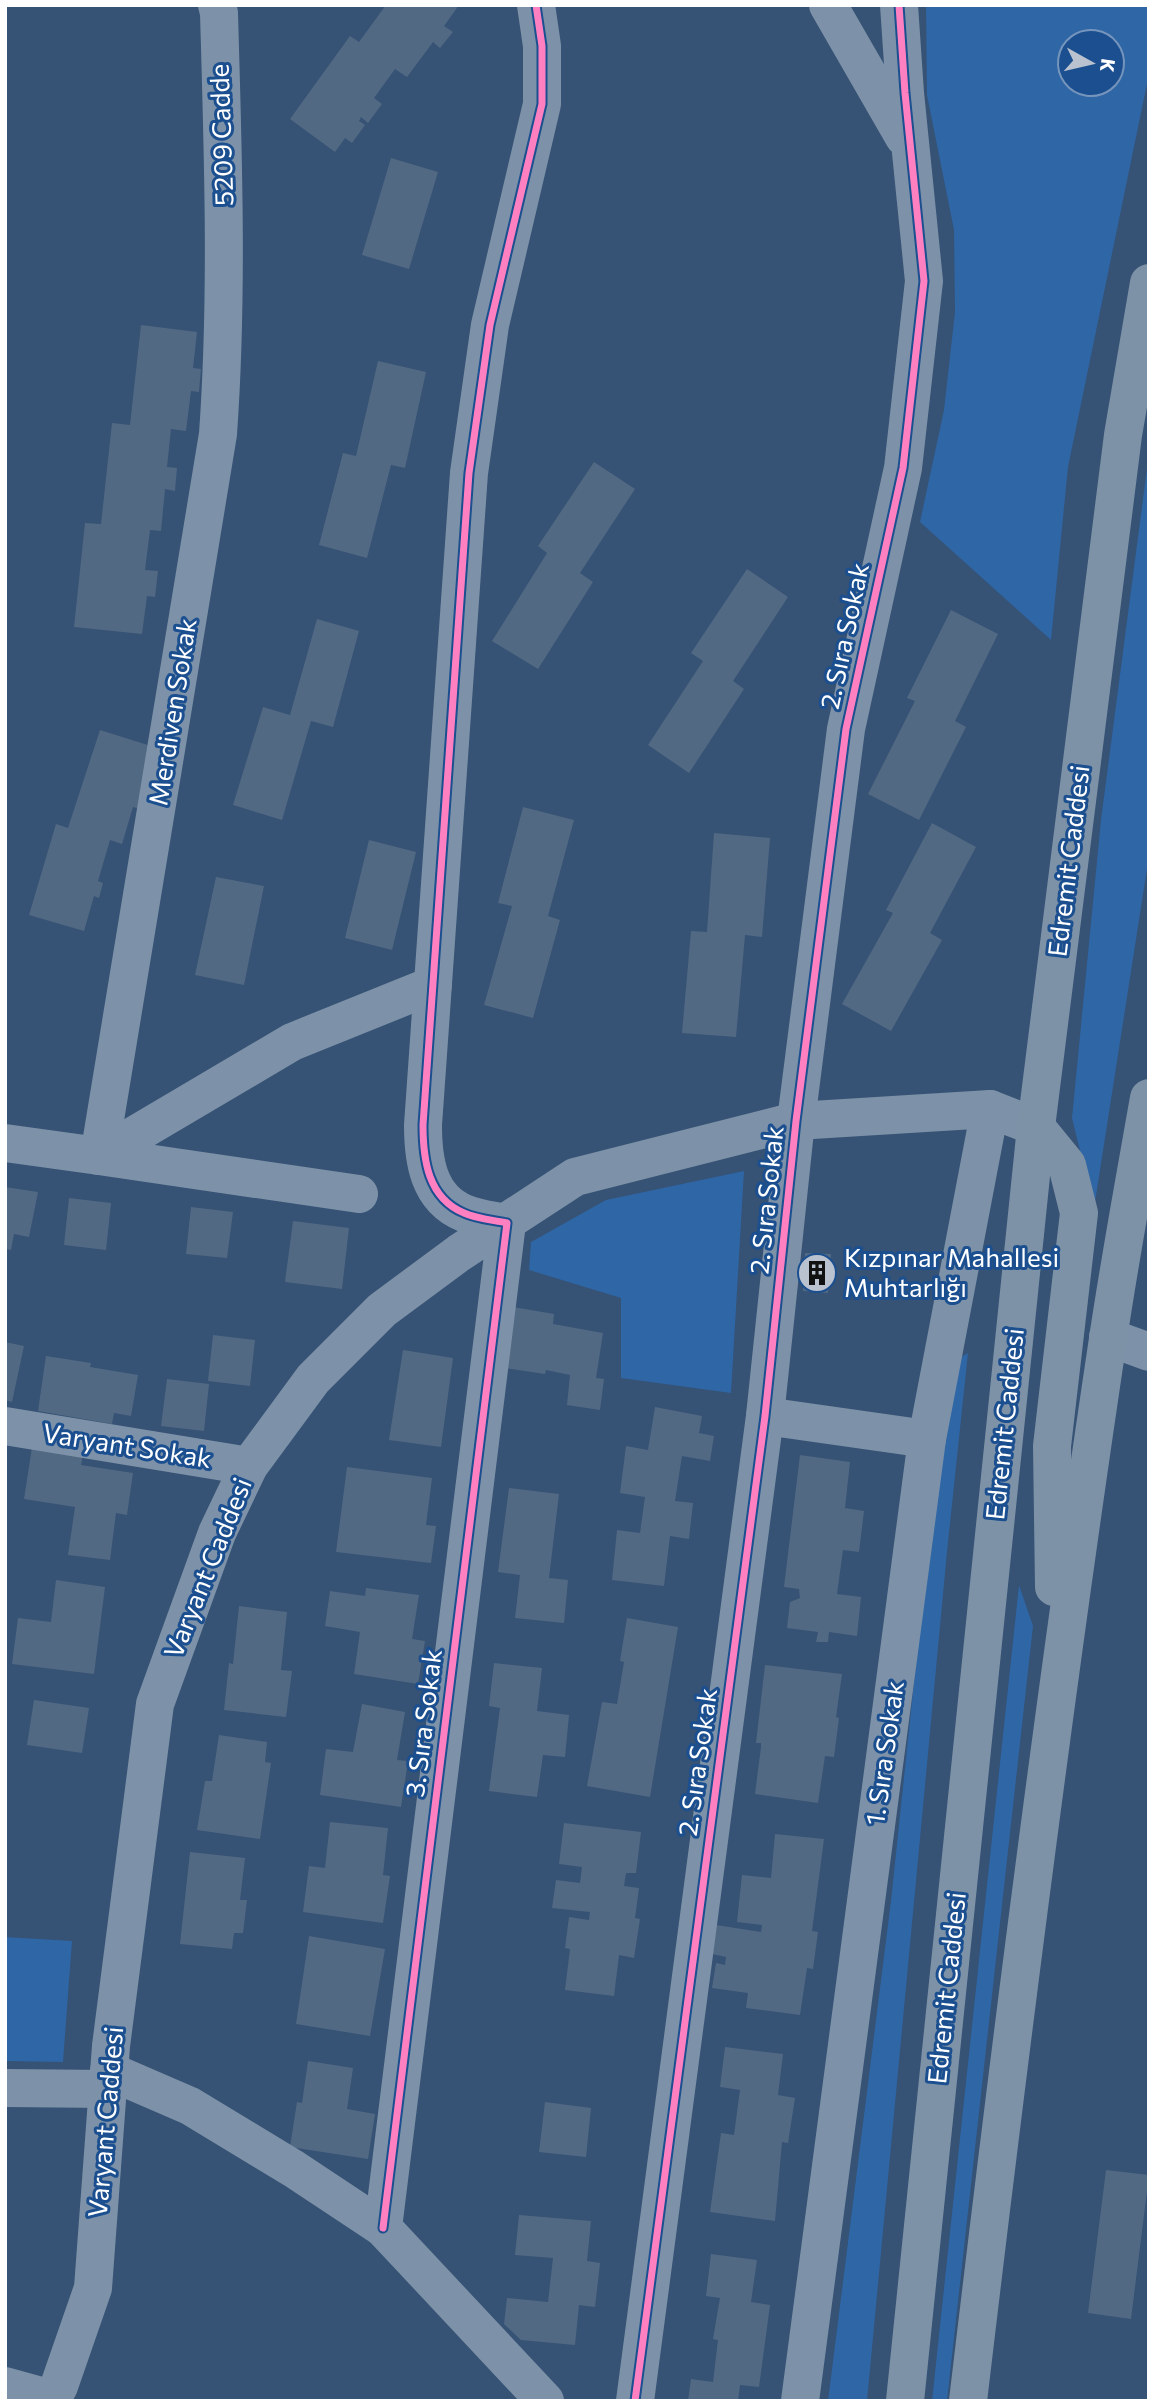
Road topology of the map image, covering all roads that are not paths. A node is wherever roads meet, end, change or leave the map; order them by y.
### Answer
1 (217, 5) edge
2 (536, 5) edge
3 (828, 5) edge
4 (899, 5) edge
5 (911, 150) junction
6 (224, 265) joint
7 (1149, 283) edge
8 (433, 985) junction
9 (1149, 1098) edge
10 (990, 1109) junction
11 (796, 1121) junction
12 (1036, 1127) junction
13 (5, 1143) edge
14 (99, 1156) junction
15 (359, 1194) dead end
16 (507, 1223) junction
17 (1108, 1337) junction
18 (1149, 1352) edge
19 (765, 1416) junction
20 (5, 1426) edge
21 (927, 1439) junction
22 (249, 1465) junction
23 (1056, 1712) junction
24 (109, 2080) junction
25 (5, 2088) edge
26 (383, 2228) junction
27 (5, 2386) edge
28 (52, 2400) edge
29 (545, 2401) edge
30 (635, 2401) edge
31 (800, 2401) edge
32 (905, 2401) edge
33 (968, 2401) edge

1 - 6 street, 5209 Cadde
2 - 8 street
3 - 5 street
4 - 5 street, 2. Sıra Sokak
5 - 11 street, 2. Sıra Sokak
6 - 14 street, Merdiven Sokak
7 - 12 highway, Edremit Caddesi
8 - 14 street
8 - 16 street
9 - 17 highway
10 - 11 street, Varyant Caddesi
10 - 12 street, Varyant Caddesi
10 - 21 street, 1. Sıra Sokak
11 - 16 street, Varyant Caddesi
11 - 19 street, 2. Sıra Sokak
12 - 23 highway
12 - 32 highway, Edremit Caddesi
13 - 14 street
14 - 15 street
16 - 22 street, Varyant Caddesi
16 - 26 street, 3. Sıra Sokak
17 - 18 street
17 - 23 highway
19 - 21 street
19 - 30 street, 2. Sıra Sokak
20 - 22 street, Varyant Sokak
21 - 31 street, 1. Sıra Sokak
22 - 24 street, Varyant Caddesi
23 - 33 highway
24 - 25 street
24 - 26 street
24 - 28 street, Varyant Caddesi
26 - 29 street
27 - 28 street

